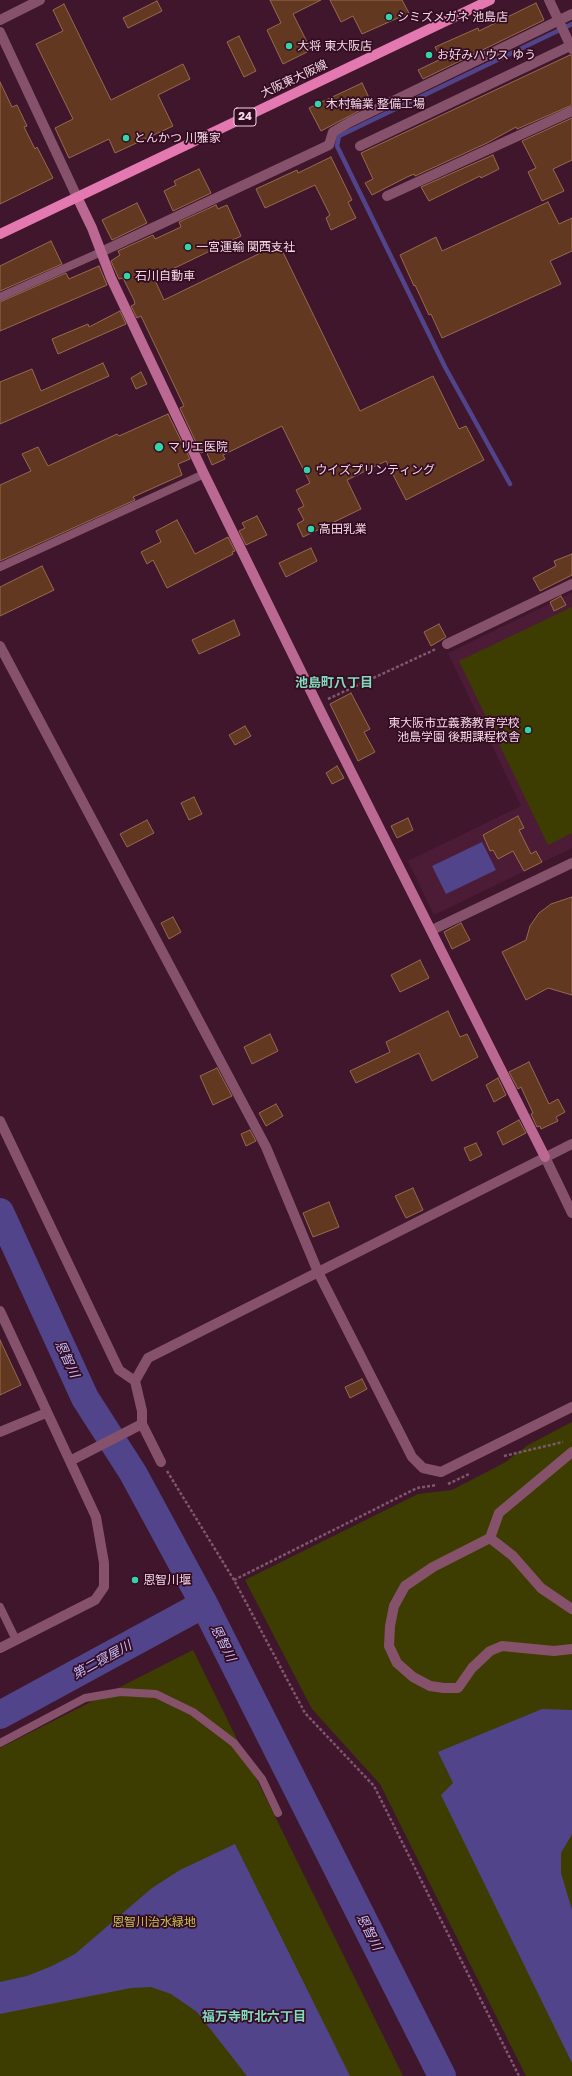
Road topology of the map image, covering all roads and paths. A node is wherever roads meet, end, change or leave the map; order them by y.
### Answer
1 (40, 0) edge
2 (490, 0) edge
3 (549, 0) edge
4 (572, 14) edge
5 (0, 20) edge
6 (559, 21) junction
7 (0, 32) edge
8 (571, 47) edge
9 (572, 111) edge
10 (360, 146) dead end
11 (77, 196) junction
12 (387, 196) dead end
13 (0, 234) edge
14 (101, 252) junction
15 (0, 297) edge
16 (204, 474) junction
17 (0, 567) edge
18 (572, 584) edge
19 (447, 644) joint
20 (0, 646) edge
21 (317, 704) junction
22 (572, 863) edge
23 (432, 930) junction
24 (0, 1121) edge
25 (572, 1144) edge
26 (545, 1157) junction
27 (572, 1213) edge
28 (318, 1272) junction
29 (0, 1311) edge
30 (134, 1382) junction
31 (572, 1407) edge
32 (46, 1413) junction
33 (142, 1424) junction
34 (0, 1432) edge
35 (570, 1449) edge
36 (502, 1457) dead end
37 (70, 1460) junction
38 (161, 1462) joint
39 (470, 1473) dead end
40 (490, 1538) junction
41 (234, 1580) junction
42 (0, 1607) edge
43 (572, 1609) edge
44 (16, 1640) junction
45 (0, 1648) edge
46 (572, 1649) edge
47 (0, 1742) edge
48 (278, 1813) dead end
49 (519, 2076) edge

1 - 5 street
2 - 11 main road, 大阪東大阪線 / 24
3 - 6 street
4 - 6 street
6 - 8 street
6 - 14 street
7 - 11 street
8 - 10 street
9 - 12 street
11 - 13 main road, 大阪東大阪線 / 24
11 - 14 street
14 - 15 lane
14 - 16 street
16 - 17 lane
16 - 21 street
18 - 19 street
19 - 21 path
20 - 28 street
21 - 23 street
22 - 23 street
23 - 26 street
24 - 30 street
25 - 26 street
26 - 27 street
26 - 28 street
28 - 30 street
28 - 31 street
29 - 32 street
30 - 33 street
32 - 34 street
32 - 37 street
33 - 37 street
33 - 38 street
35 - 36 path
35 - 40 street
37 - 44 street
38 - 41 path
39 - 41 path
40 - 43 street
40 - 46 street
41 - 49 path
42 - 44 lane
44 - 45 street
47 - 48 lane

